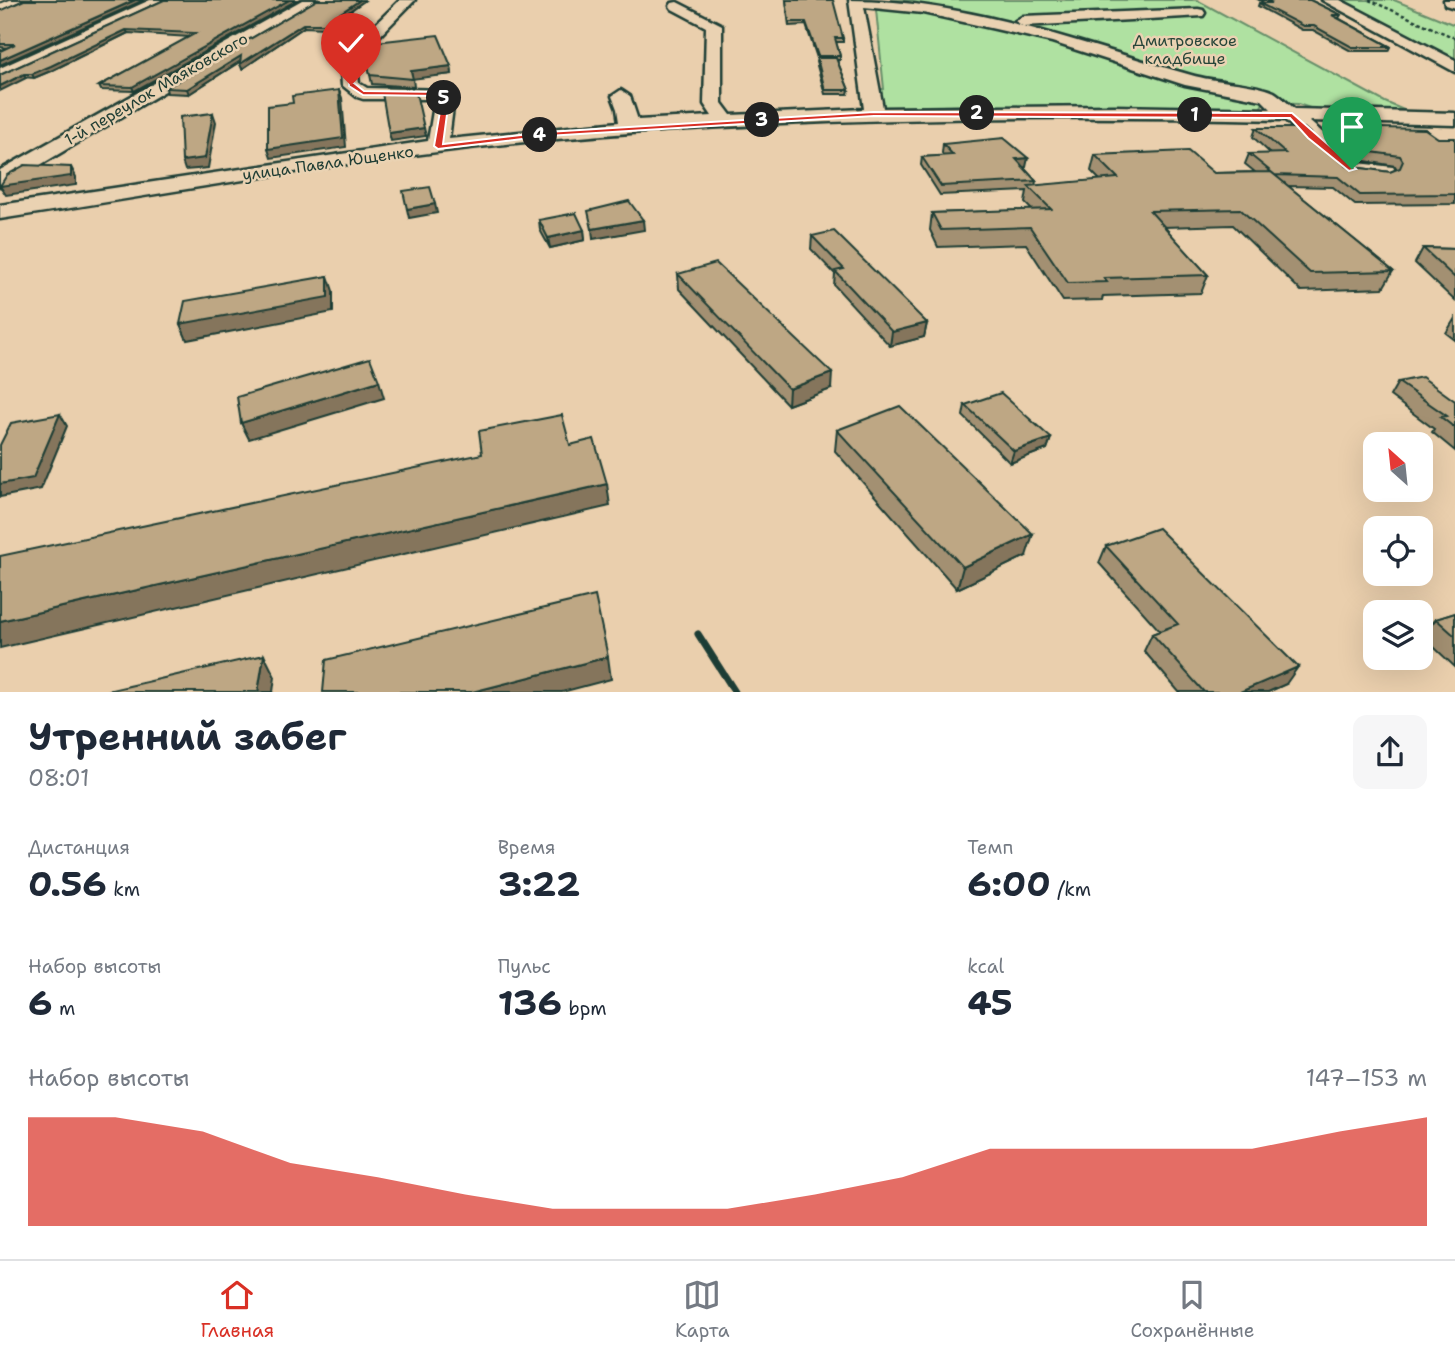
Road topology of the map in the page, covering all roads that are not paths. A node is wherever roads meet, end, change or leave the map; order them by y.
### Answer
1 (23, 0) edge
2 (162, 0) edge
3 (312, 0) edge
4 (408, 0) edge
5 (1329, 0) edge
6 (857, 1) edge
7 (677, 6) dead end
8 (0, 9) edge
9 (1198, 13) dead end
10 (995, 24) junction
11 (1446, 58) edge
12 (1455, 67) edge
13 (0, 74) edge
14 (621, 96) dead end
15 (874, 114) junction
16 (1292, 116) junction
17 (1455, 119) edge
18 (726, 121) junction
19 (629, 128) junction
20 (438, 146) junction
21 (1385, 172) edge
22 (0, 179) edge
23 (0, 212) edge

1 - 8 street
2 - 13 street
3 - 22 street, 1-й переулок Маяковского
4 - 20 street
5 - 11 street
6 - 10 street
6 - 15 street
7 - 18 street
9 - 10 street
10 - 16 street
11 - 12 street
14 - 19 street
15 - 16 street, улица Павла Ющенко
15 - 18 street, улица Павла Ющенко
16 - 17 street, улица Павла Ющенко
16 - 21 street
18 - 19 street, улица Павла Ющенко
19 - 20 street, улица Павла Ющенко
20 - 23 street, улица Павла Ющенко

